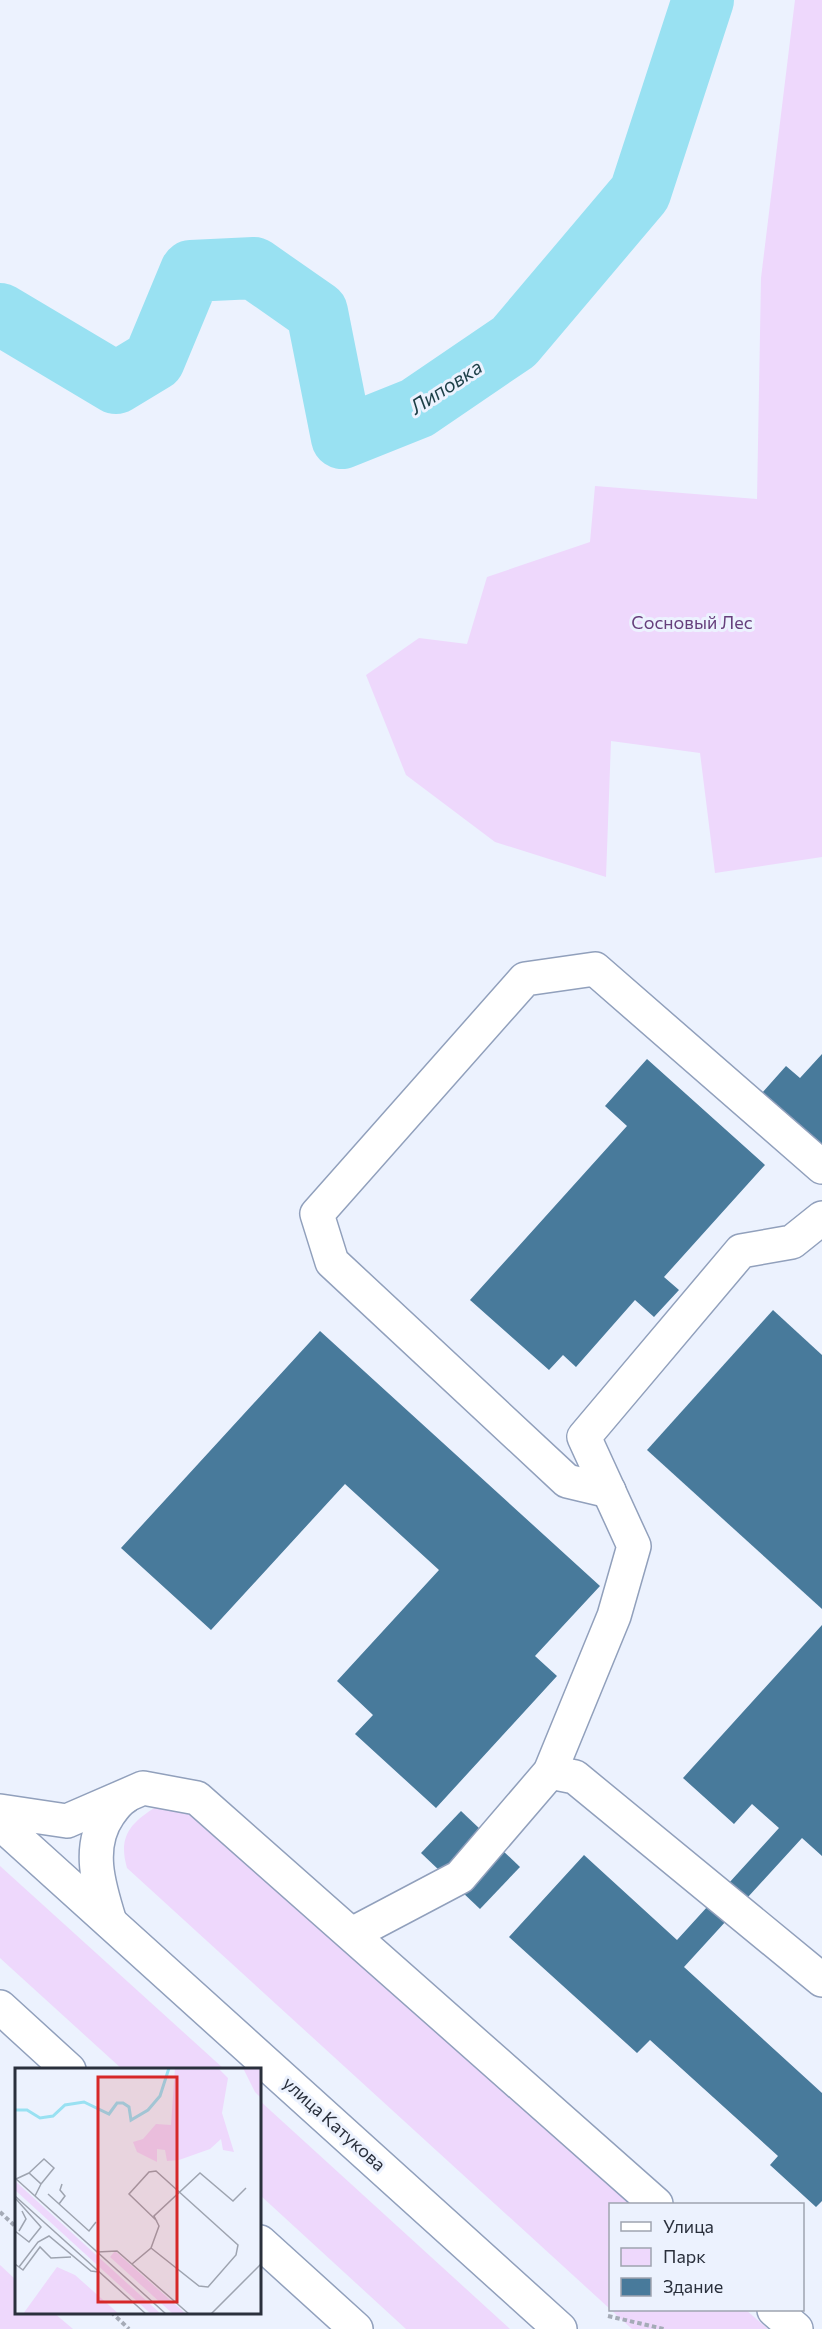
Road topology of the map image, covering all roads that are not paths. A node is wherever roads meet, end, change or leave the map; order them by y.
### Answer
1 (822, 1167) edge
2 (822, 1218) edge
3 (609, 1491) junction
4 (550, 1772) junction
5 (143, 1788) junction
6 (0, 1812) edge
7 (0, 1823) edge
8 (110, 1923) junction
9 (352, 1934) junction
10 (822, 1980) edge
11 (4, 2013) edge
12 (67, 2068) edge
13 (654, 2203) edge
14 (261, 2243) edge
15 (775, 2311) edge
16 (356, 2329) edge
17 (560, 2329) edge
18 (796, 2329) edge

1 - 3 street
2 - 3 street
3 - 4 street
4 - 9 street
4 - 10 street
5 - 6 street
5 - 8 street
5 - 9 street
7 - 8 street, улица Катукова
8 - 17 street, улица Катукова
9 - 13 street
11 - 12 street
14 - 16 street
15 - 18 street

